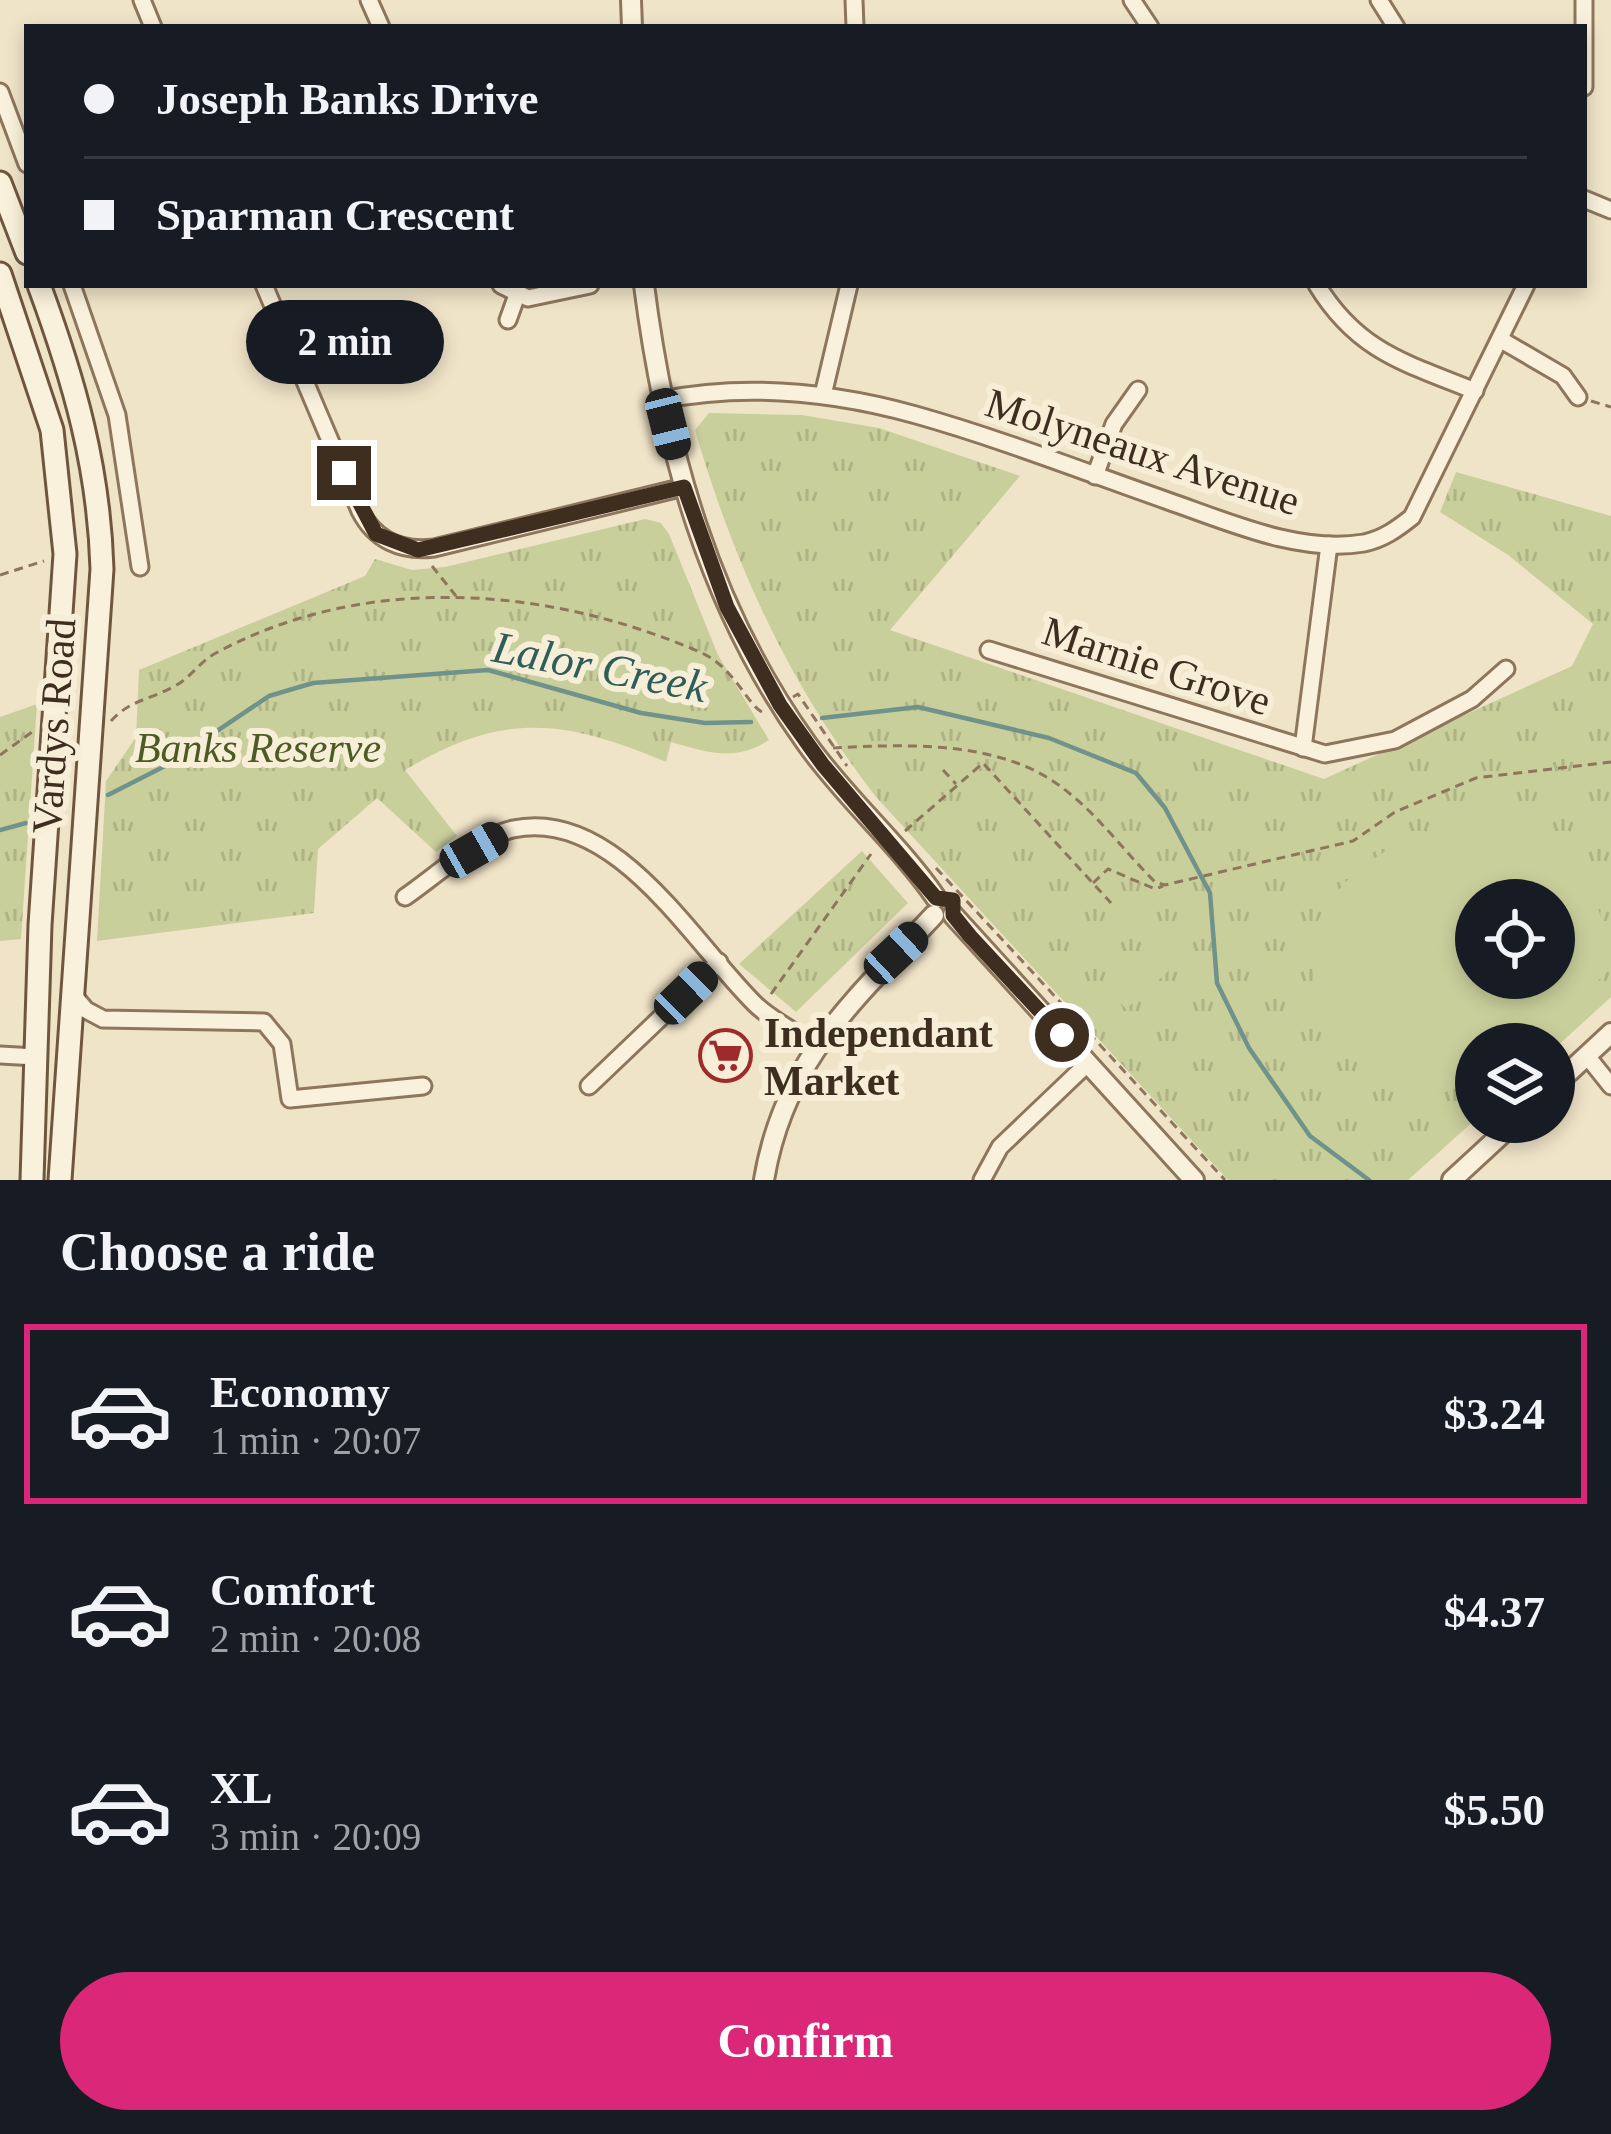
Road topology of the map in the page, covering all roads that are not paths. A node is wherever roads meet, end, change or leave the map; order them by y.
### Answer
1 (0, 92) edge
2 (24, 156) edge
3 (0, 183) edge
4 (24, 246) edge
5 (0, 274) edge
6 (40, 288) edge
7 (73, 288) edge
8 (264, 288) edge
9 (506, 288) edge
10 (577, 288) edge
11 (644, 288) edge
12 (848, 288) edge
13 (1318, 288) edge
14 (1525, 288) edge
15 (517, 295) junction
16 (508, 320) dead end
17 (1503, 340) junction
18 (1138, 391) dead end
19 (1475, 391) junction
20 (823, 395) junction
21 (1578, 397) road end
22 (662, 400) junction
23 (1095, 476) junction
24 (684, 487) junction
25 (1329, 545) junction
26 (140, 567) dead end
27 (989, 650) dead end
28 (1506, 669) dead end
29 (1303, 748) junction
30 (86, 837) junction
31 (405, 897) dead end
32 (941, 910) junction
33 (40, 925) junction
34 (718, 962) junction
35 (71, 991) junction
36 (107, 1020) junction
37 (1611, 1033) edge
38 (815, 1045) junction
39 (68, 1046) junction
40 (0, 1055) edge
41 (1587, 1056) junction
42 (37, 1057) junction
43 (1088, 1063) junction
44 (1575, 1067) edge
45 (589, 1085) dead end
46 (423, 1086) dead end
47 (1611, 1086) edge
48 (1492, 1143) edge
49 (32, 1180) edge
50 (59, 1180) edge
51 (764, 1180) edge
52 (982, 1180) edge
53 (1194, 1180) edge
54 (1452, 1180) edge

1 - 2 street
3 - 4 main road
5 - 33 main road, Vardys Road
6 - 30 main road, Vardys Road
7 - 26 street
8 - 24 street
9 - 15 street
10 - 15 street
11 - 22 street
12 - 20 street
13 - 19 street
14 - 17 street, Molyneaux Avenue
15 - 16 street
17 - 19 street, Molyneaux Avenue
17 - 21 street
18 - 23 street
19 - 25 street, Molyneaux Avenue
20 - 22 street, Molyneaux Avenue
20 - 23 street, Molyneaux Avenue
22 - 24 street
23 - 25 street, Molyneaux Avenue
24 - 32 street
25 - 29 street, Marnie Grove
27 - 29 street, Marnie Grove
28 - 29 street, Marnie Grove
30 - 33 main road
30 - 35 main road, Vardys Road
31 - 34 street
32 - 38 street
32 - 43 street
33 - 42 main road, Vardys Road
34 - 38 street
34 - 45 street
35 - 36 street
35 - 39 main road, Vardys Road
36 - 39 street
36 - 46 street
37 - 41 street
38 - 51 street
39 - 50 main road, Vardys Road
40 - 42 street
41 - 44 street
41 - 47 street
42 - 49 main road, Vardys Road
43 - 52 street
43 - 53 street
48 - 54 street

